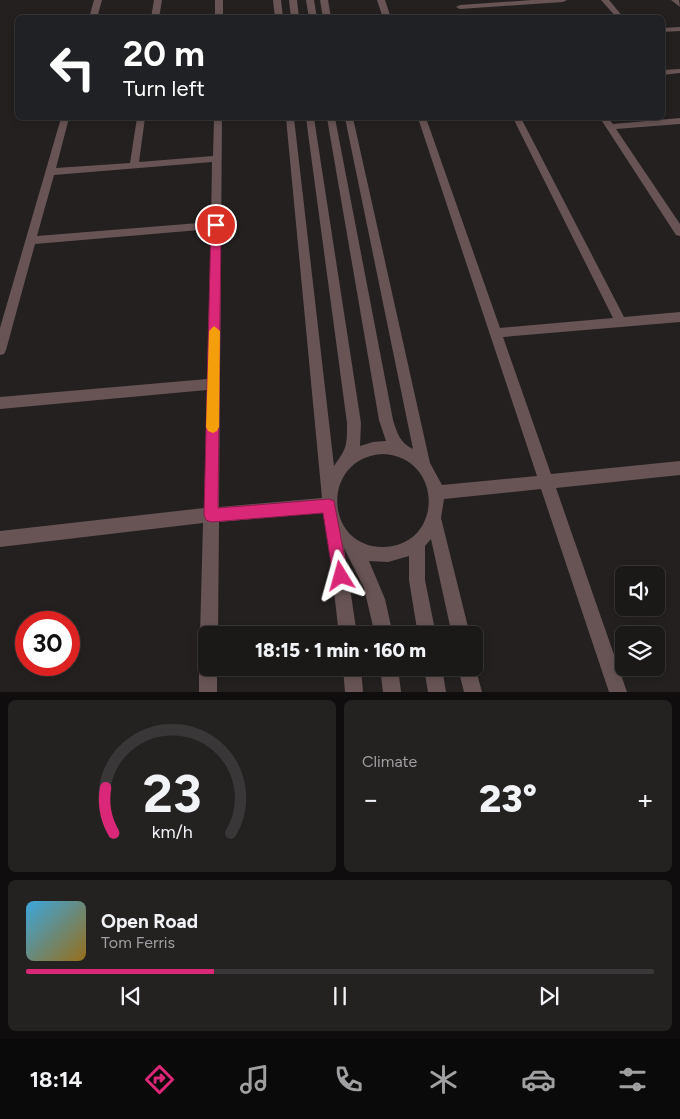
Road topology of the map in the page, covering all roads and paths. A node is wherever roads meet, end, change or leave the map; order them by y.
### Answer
1 (98, 0) edge
2 (158, 0) edge
3 (219, 0) edge
4 (277, 0) edge
5 (293, 0) edge
6 (310, 0) edge
7 (324, 0) edge
8 (381, 0) edge
9 (563, 0) edge
10 (605, 0) edge
11 (675, 0) edge
12 (458, 4) edge
13 (680, 5) edge
14 (94, 15) edge
15 (156, 15) edge
16 (219, 15) edge
17 (279, 15) edge
18 (295, 15) edge
19 (312, 15) edge
20 (327, 15) edge
21 (386, 15) edge
22 (464, 15) edge
23 (618, 15) edge
24 (680, 29) edge
25 (665, 30) edge
26 (680, 71) edge
27 (665, 72) edge
28 (64, 120) edge
29 (141, 120) edge
30 (218, 120) edge
31 (290, 120) edge
32 (310, 120) edge
33 (331, 120) edge
34 (349, 120) edge
35 (423, 120) edge
36 (518, 120) edge
37 (605, 120) edge
38 (680, 121) edge
39 (610, 127) junction
40 (217, 159) junction
41 (134, 166) junction
42 (50, 172) junction
43 (216, 225) junction
44 (680, 232) edge
45 (31, 240) junction
46 (680, 317) edge
47 (621, 322) junction
48 (496, 333) junction
49 (0, 350) edge
50 (213, 384) junction
51 (0, 403) edge
52 (402, 452) junction
53 (350, 458) junction
54 (424, 468) junction
55 (680, 468) edge
56 (547, 482) junction
57 (437, 493) junction
58 (330, 505) junction
59 (211, 515) junction
60 (435, 521) junction
61 (0, 539) edge
62 (349, 541) junction
63 (417, 544) junction
64 (209, 626) edge
65 (347, 626) edge
66 (383, 626) edge
67 (425, 626) edge
68 (459, 626) edge
69 (208, 676) edge
70 (353, 676) edge
71 (389, 676) edge
72 (434, 676) edge
73 (469, 676) edge
74 (208, 692) edge
75 (354, 692) edge
76 (392, 692) edge
77 (437, 692) edge
78 (472, 692) edge
79 (618, 692) edge

1 - 14 street
2 - 15 street
3 - 16 street
4 - 17 street
5 - 18 street
6 - 19 street
7 - 20 street
8 - 21 street
9 - 12 street
10 - 23 street
11 - 13 street
12 - 22 street
24 - 25 street
26 - 27 street
28 - 42 street
29 - 41 street
30 - 40 street
31 - 58 street
32 - 53 street
33 - 52 street
34 - 54 street
35 - 48 street
36 - 47 street
37 - 39 street
38 - 39 street
39 - 44 street
40 - 41 street
40 - 43 street
41 - 42 street
42 - 45 street
43 - 45 street
43 - 50 street
45 - 49 street
46 - 47 street
47 - 48 street
48 - 56 street
50 - 51 street
50 - 59 street
52 - 53 street
52 - 54 street
53 - 58 street
54 - 57 street
55 - 56 street
56 - 57 street
56 - 79 street
57 - 60 street
58 - 59 street
58 - 62 street
58 - 65 street
59 - 61 street
59 - 64 street
60 - 63 street
60 - 68 street
62 - 63 street
62 - 66 street
63 - 67 street
69 - 74 street
70 - 75 street
71 - 76 street
72 - 77 street
73 - 78 street

